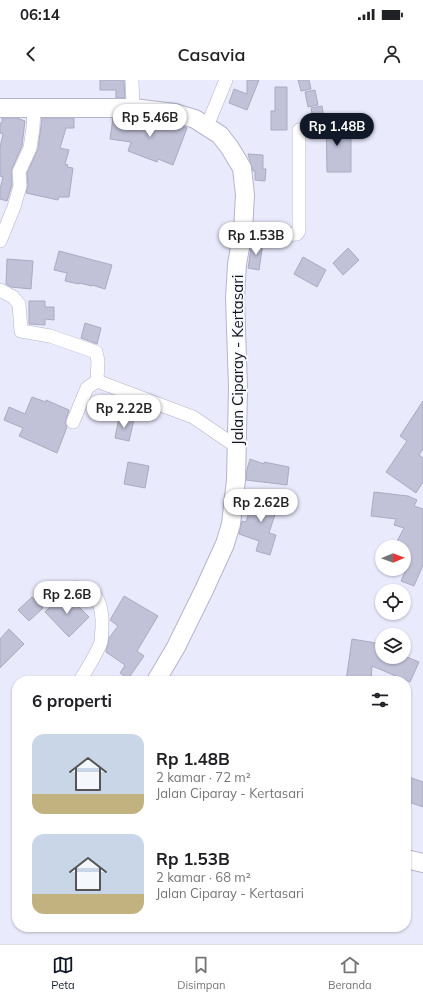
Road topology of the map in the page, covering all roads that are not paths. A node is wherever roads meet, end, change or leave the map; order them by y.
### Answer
1 (132, 80) edge
2 (226, 80) edge
3 (0, 108) edge
4 (133, 108) junction
5 (34, 109) junction
6 (207, 126) junction
7 (299, 130) dead end
8 (243, 231) junction
9 (0, 241) edge
10 (0, 290) edge
11 (97, 381) junction
12 (73, 422) dead end
13 (237, 447) junction
14 (73, 588) dead end
15 (83, 676) edge
16 (159, 676) edge
17 (411, 860) edge
18 (423, 863) edge

1 - 4 street
2 - 6 street
3 - 5 main road, Jalan Ciparay - Kertasari
4 - 5 main road, Jalan Ciparay - Kertasari
4 - 6 main road, Jalan Ciparay - Kertasari
5 - 9 street
6 - 8 main road, Jalan Ciparay - Kertasari
7 - 8 street
8 - 13 main road, Jalan Ciparay - Kertasari
10 - 11 street
11 - 12 street
11 - 13 street
13 - 16 main road, Jalan Ciparay - Kertasari
14 - 15 street
17 - 18 main road

